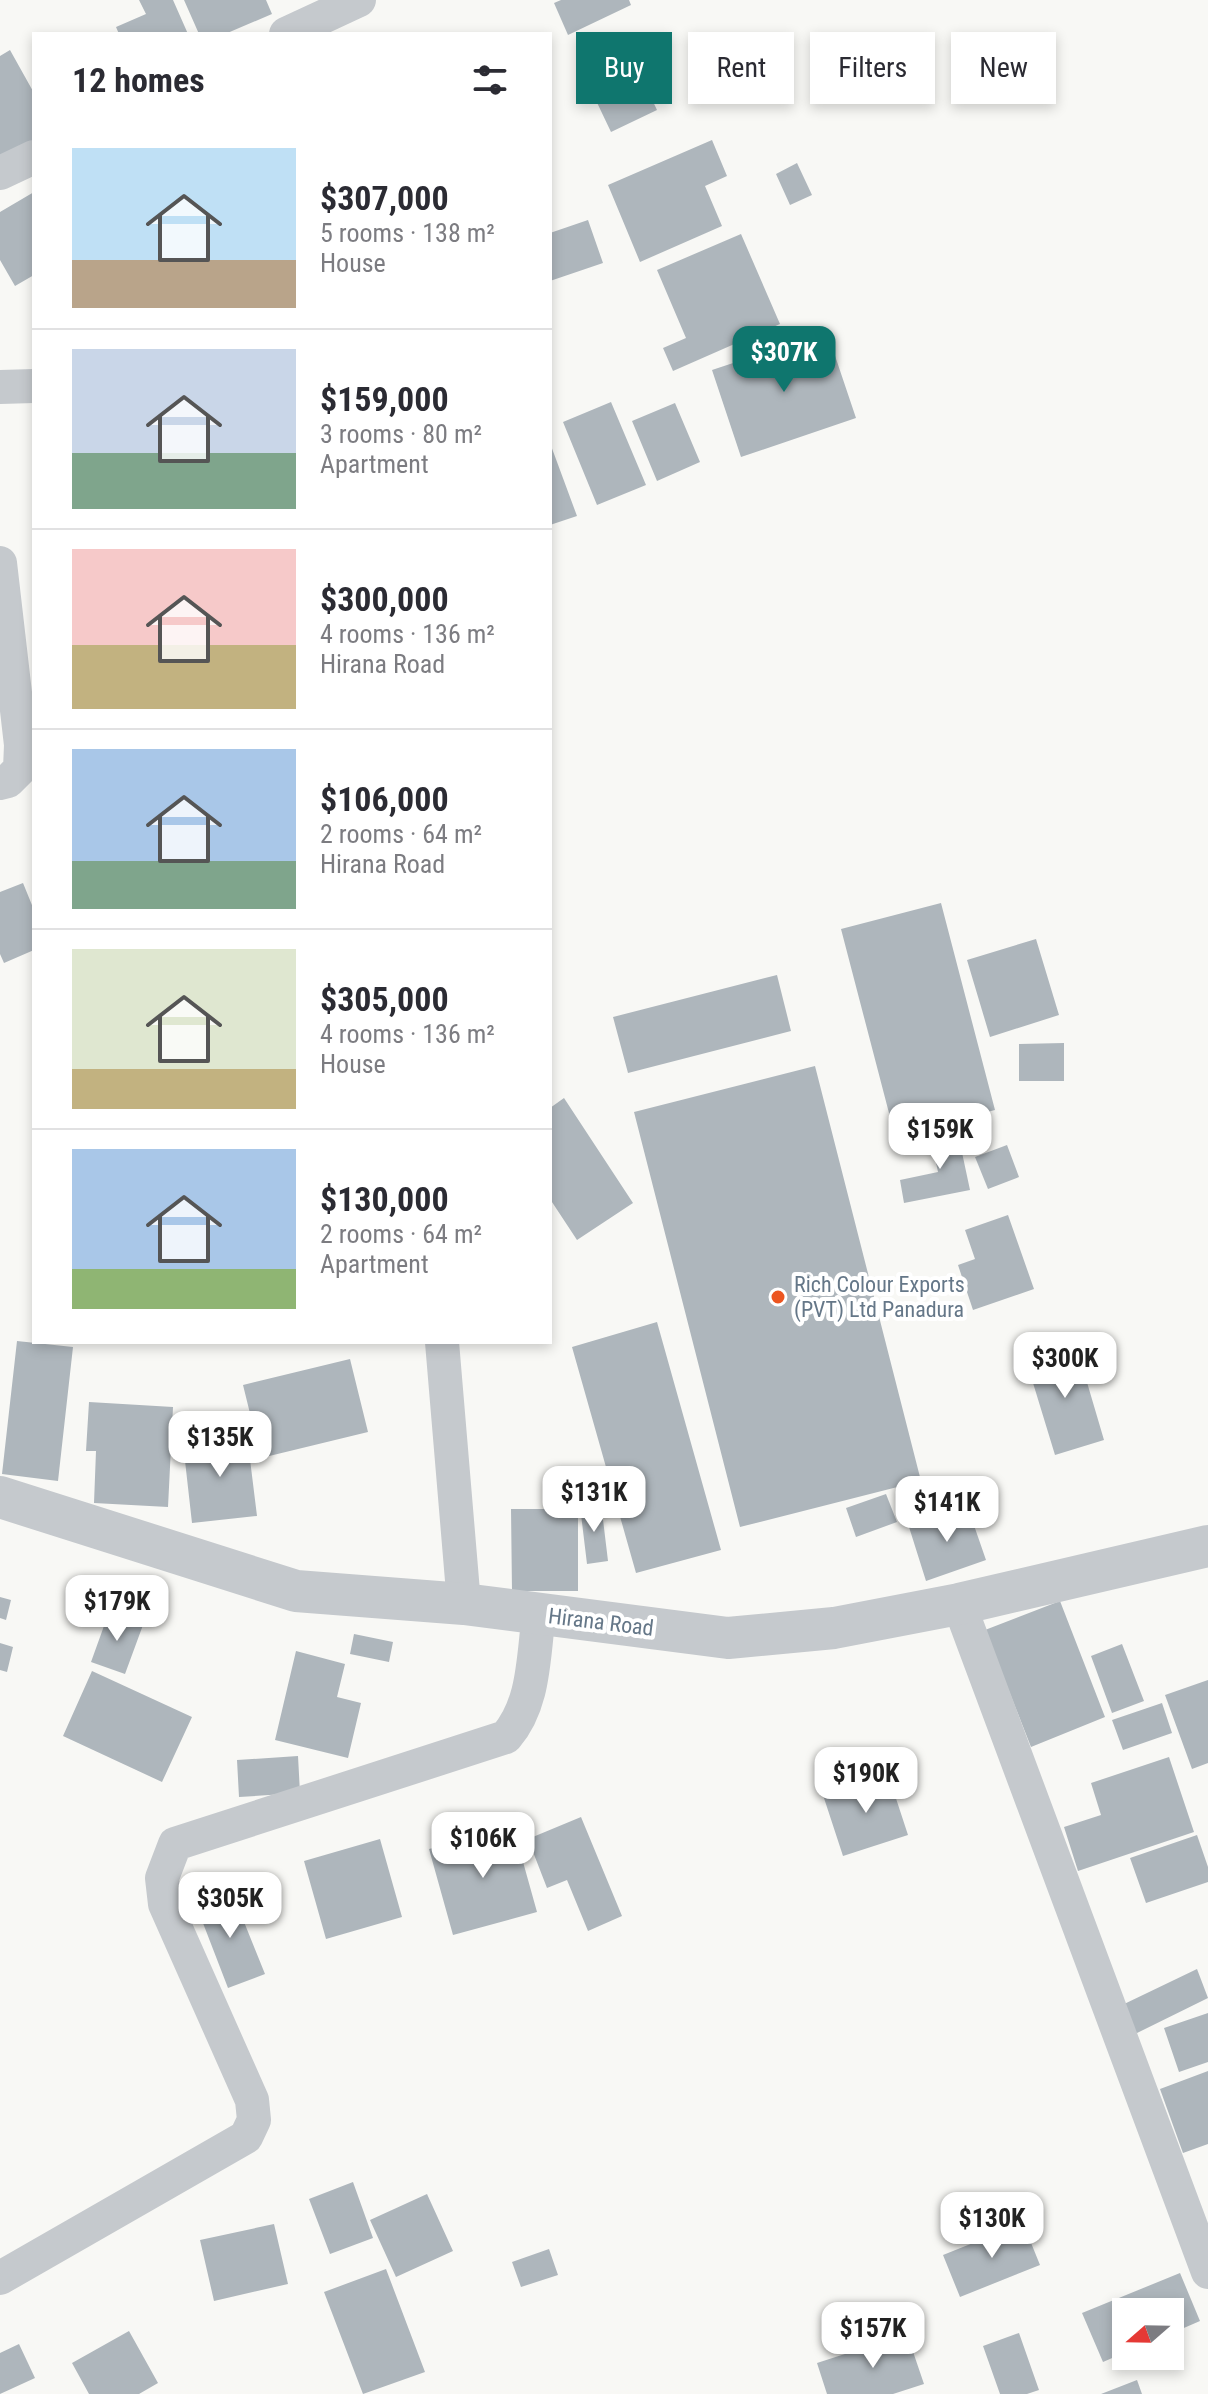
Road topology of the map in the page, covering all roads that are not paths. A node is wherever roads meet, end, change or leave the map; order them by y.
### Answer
1 (341, 16) edge
2 (292, 32) edge
3 (32, 158) edge
4 (0, 173) edge
5 (32, 386) edge
6 (0, 387) edge
7 (0, 563) edge
8 (0, 783) edge
9 (442, 1344) edge
10 (0, 1497) edge
11 (1208, 1546) edge
12 (464, 1604) junction
13 (959, 1604) junction
14 (539, 1614) junction
15 (1208, 2272) edge
16 (0, 2278) edge

1 - 2 street
3 - 4 street
5 - 6 street
7 - 8 street
9 - 12 street
10 - 12 street, Hirana Road
11 - 13 street, Hirana Road
12 - 14 street, Hirana Road
13 - 14 street, Hirana Road
13 - 15 street
14 - 16 street

